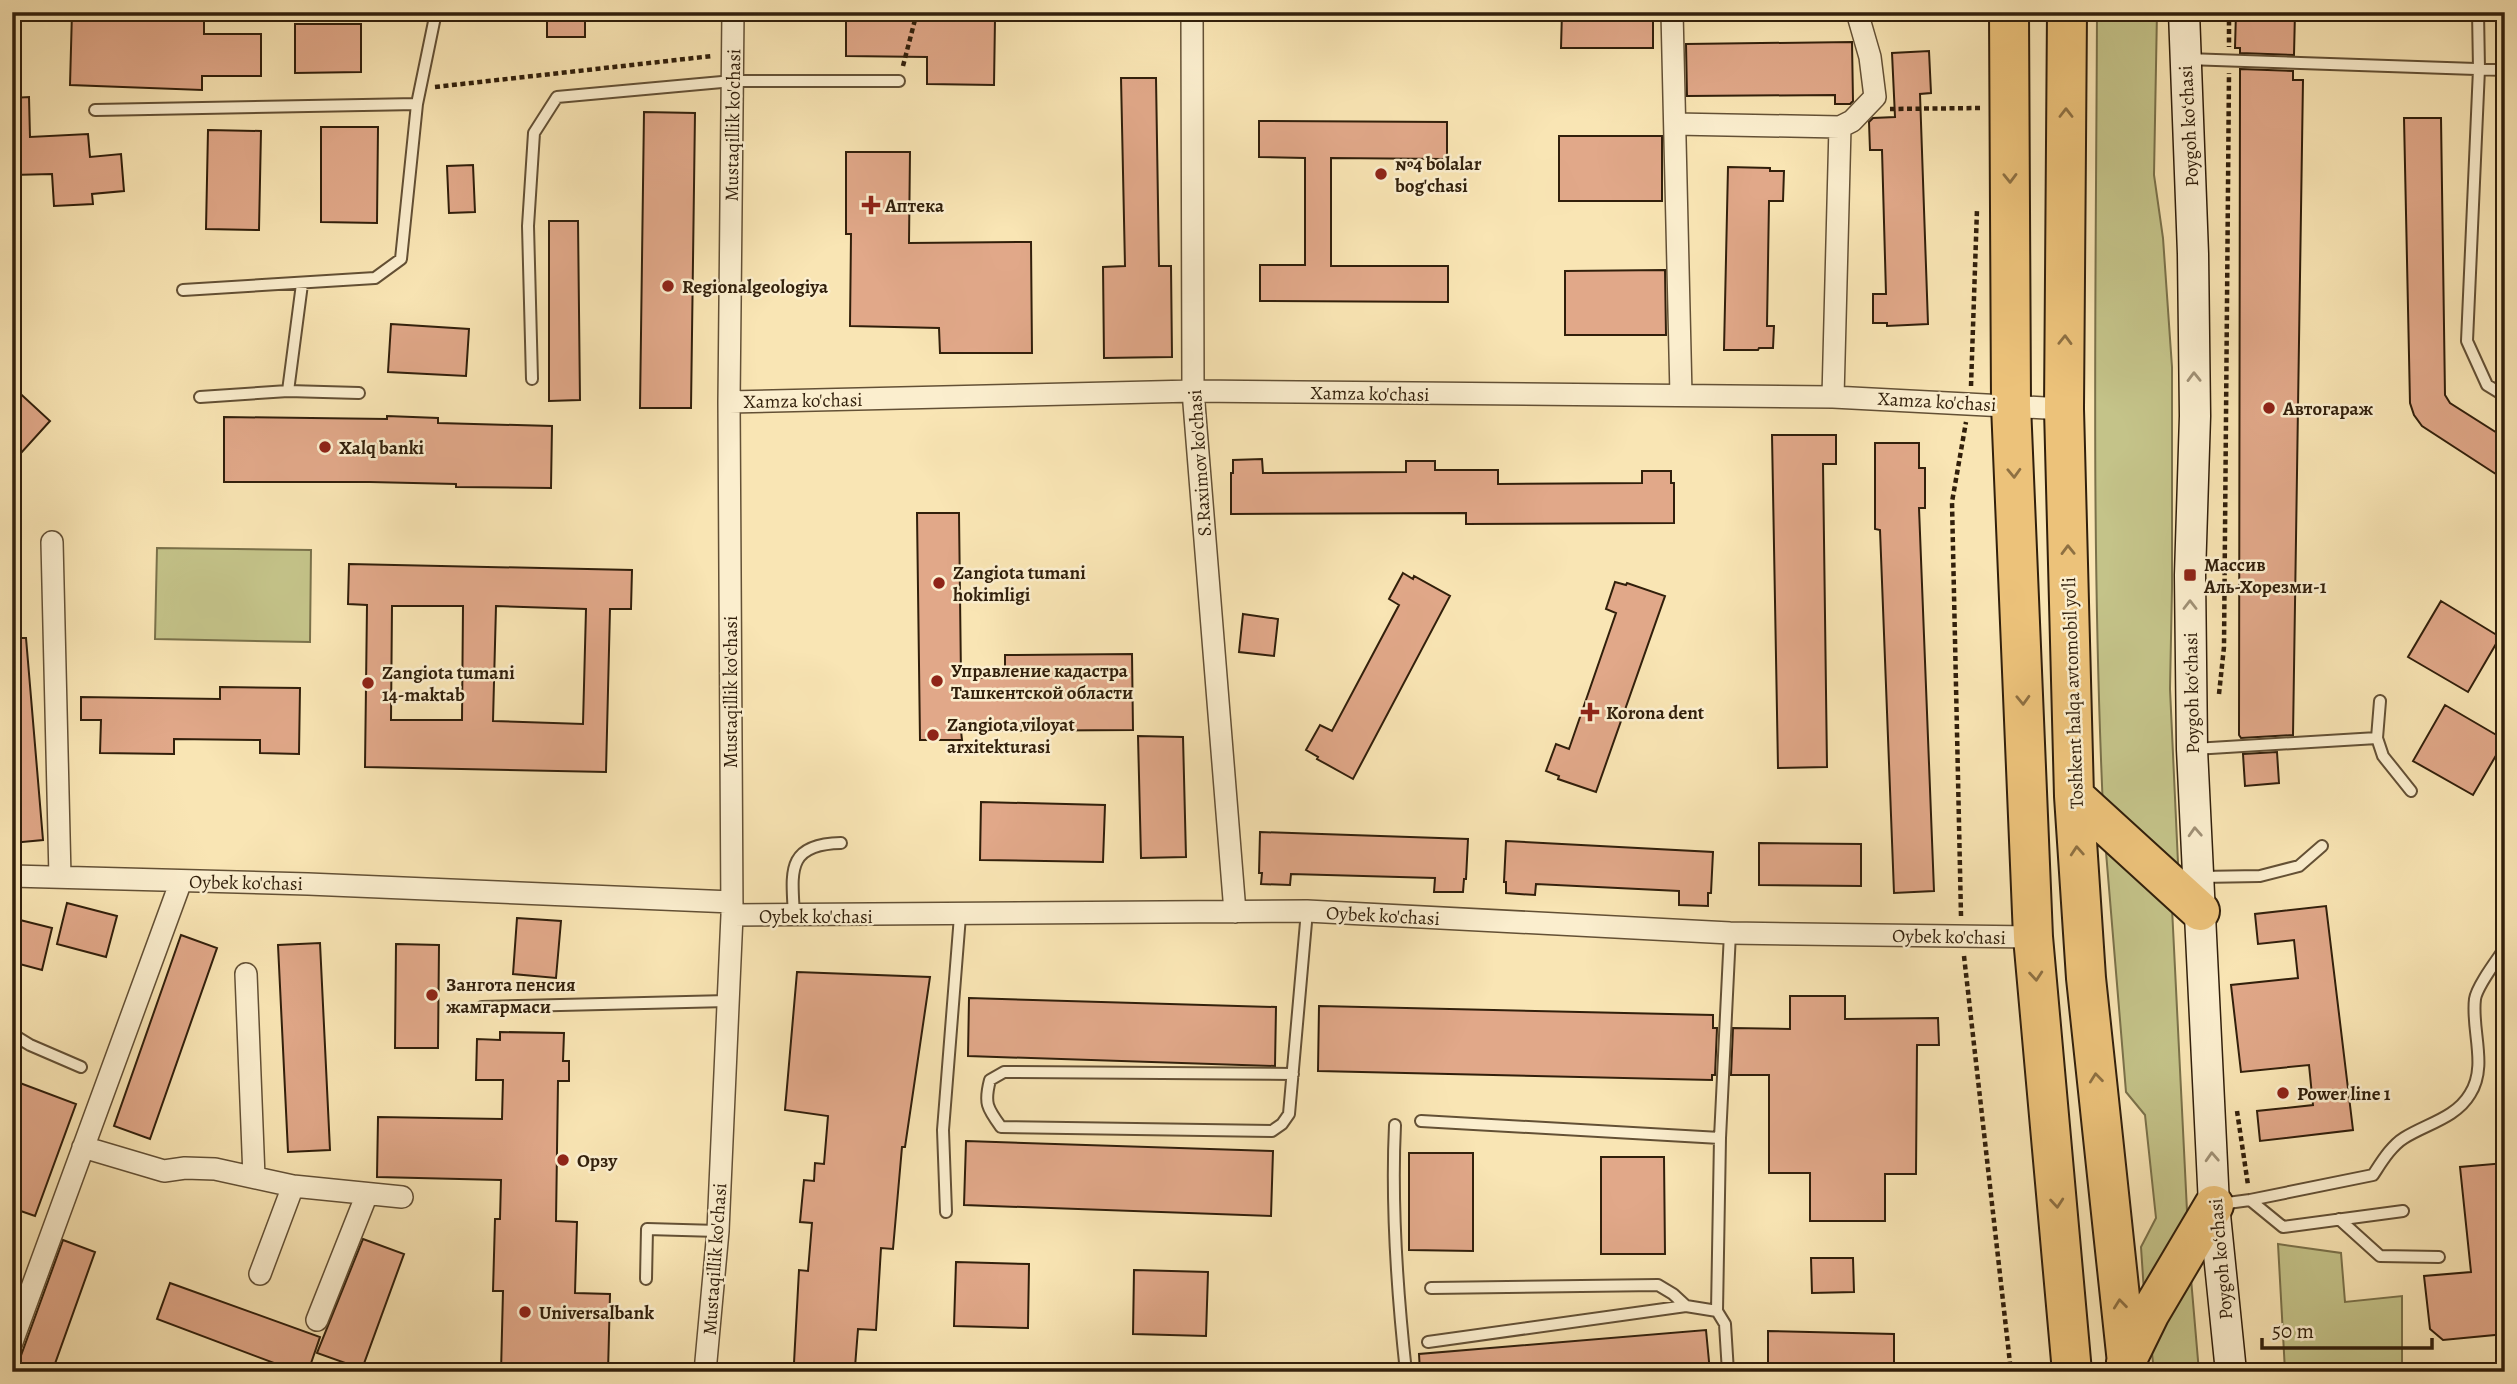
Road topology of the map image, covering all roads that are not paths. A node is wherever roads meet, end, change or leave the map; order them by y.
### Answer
1 (436, 12) edge
2 (733, 12) edge
3 (1192, 12) edge
4 (1672, 12) edge
5 (1857, 12) edge
6 (2009, 12) edge
7 (2067, 12) edge
8 (2184, 12) edge
9 (2478, 12) edge
10 (2184, 59) junction
11 (2479, 69) junction
12 (2505, 70) edge
13 (899, 81) road end
14 (733, 82) junction
15 (417, 104) junction
16 (95, 110) dead end
17 (1675, 124) junction
18 (1840, 127) junction
19 (302, 284) junction
20 (183, 290) dead end
21 (532, 379) dead end
22 (288, 391) junction
23 (1193, 391) junction
24 (359, 393) dead end
25 (1681, 395) junction
26 (2505, 396) edge
27 (200, 397) dead end
28 (1833, 397) junction
29 (729, 402) junction
30 (2011, 405) junction
31 (2064, 408) junction
32 (52, 542) dead end
33 (2380, 701) dead end
34 (2377, 738) junction
35 (2192, 749) junction
36 (2411, 791) dead end
37 (2074, 796) junction
38 (841, 843) dead end
39 (2322, 846) dead end
40 (12, 876) edge
41 (60, 877) junction
42 (181, 881) junction
43 (2199, 894) junction
44 (732, 908) junction
45 (1307, 911) junction
46 (1235, 912) junction
47 (794, 916) junction
48 (960, 916) junction
49 (1730, 933) junction
50 (2033, 937) junction
51 (2505, 948) edge
52 (246, 974) dead end
53 (728, 1001) junction
54 (482, 1007) dead end
55 (12, 1034) edge
56 (82, 1066) dead end
57 (1293, 1074) junction
58 (1421, 1121) dead end
59 (1395, 1125) dead end
60 (1720, 1139) junction
61 (83, 1147) junction
62 (254, 1177) junction
63 (293, 1186) junction
64 (367, 1194) junction
65 (402, 1197) dead end
66 (2232, 1202) junction
67 (2403, 1211) dead end
68 (946, 1212) dead end
69 (2339, 1219) junction
70 (718, 1231) junction
71 (2439, 1257) dead end
72 (260, 1274) dead end
73 (646, 1279) dead end
74 (1431, 1288) dead end
75 (1686, 1306) junction
76 (1717, 1311) junction
77 (317, 1320) dead end
78 (12, 1342) edge
79 (1427, 1342) dead end
80 (2127, 1367) edge
81 (705, 1372) edge
82 (1406, 1372) edge
83 (1728, 1372) edge
84 (2072, 1372) edge
85 (2231, 1372) edge

1 - 15 lane
2 - 14 street, Mustaqillik ko'chasi
3 - 23 street, S.Raximov ko'chasi
4 - 17 street
5 - 18 street
6 -> 30 highway
31 -> 7 highway, Toshkent halqa avtomobil yo'li
8 - 10 street, Poygoh koʻchasi
9 - 11 lane
10 - 11 lane
35 -> 10 street, Poygoh koʻchasi
11 - 12 lane
11 - 26 lane
13 - 14 lane
14 - 21 lane
14 - 29 street, Mustaqillik ko'chasi
15 - 16 lane
15 - 19 lane
17 - 18 street
17 - 25 street
18 - 28 street
19 - 20 lane
19 - 22 lane
22 - 24 lane
22 - 27 lane
23 - 25 street, Xamza ko'chasi
23 - 29 street, Xamza ko'chasi
23 - 46 street, S.Raximov ko'chasi
25 - 28 street, Xamza ko'chasi
28 - 30 street, Xamza ko'chasi
29 - 44 street, Mustaqillik ko'chasi
30 - 31 street, Xamza ko'chasi
30 -> 50 highway
37 -> 31 highway, Toshkent halqa avtomobil yo'li
32 - 41 street
33 - 34 lane
34 - 35 lane
34 - 36 lane
43 -> 35 street, Poygoh koʻchasi
37 - 43 highway
80 -> 37 highway, Toshkent halqa avtomobil yo'li
38 - 47 lane
39 - 43 lane
40 - 41 street, Oybek ko'chasi
41 - 42 street, Oybek ko'chasi
42 - 44 street, Oybek ko'chasi
42 - 61 street
66 -> 43 street, Poygoh koʻchasi
44 - 47 street, Oybek ko'chasi
44 - 53 street, Mustaqillik ko'chasi
45 - 46 street, Oybek ko'chasi
45 - 49 street, Oybek ko'chasi
45 - 57 lane
46 - 48 street, Oybek ko'chasi
47 - 48 street, Oybek ko'chasi
48 - 68 lane
49 - 50 street, Oybek ko'chasi
49 - 60 lane
50 -> 84 highway
51 - 66 lane
52 - 62 street
53 - 54 lane
53 - 70 street, Mustaqillik ko'chasi
55 - 56 lane
57 - 57 lane
58 - 60 lane
59 - 82 lane
60 - 76 lane
61 - 62 street
61 - 78 street
62 - 63 street
63 - 64 street
63 - 72 street
64 - 65 street
64 - 77 street
66 - 69 lane
66 - 80 highway
66 - 85 street, Poygoh koʻchasi
67 - 69 lane
69 - 71 lane
70 - 73 lane
70 - 81 street, Mustaqillik ko'chasi
74 - 75 lane
75 - 76 lane
75 - 79 lane
76 - 83 lane

